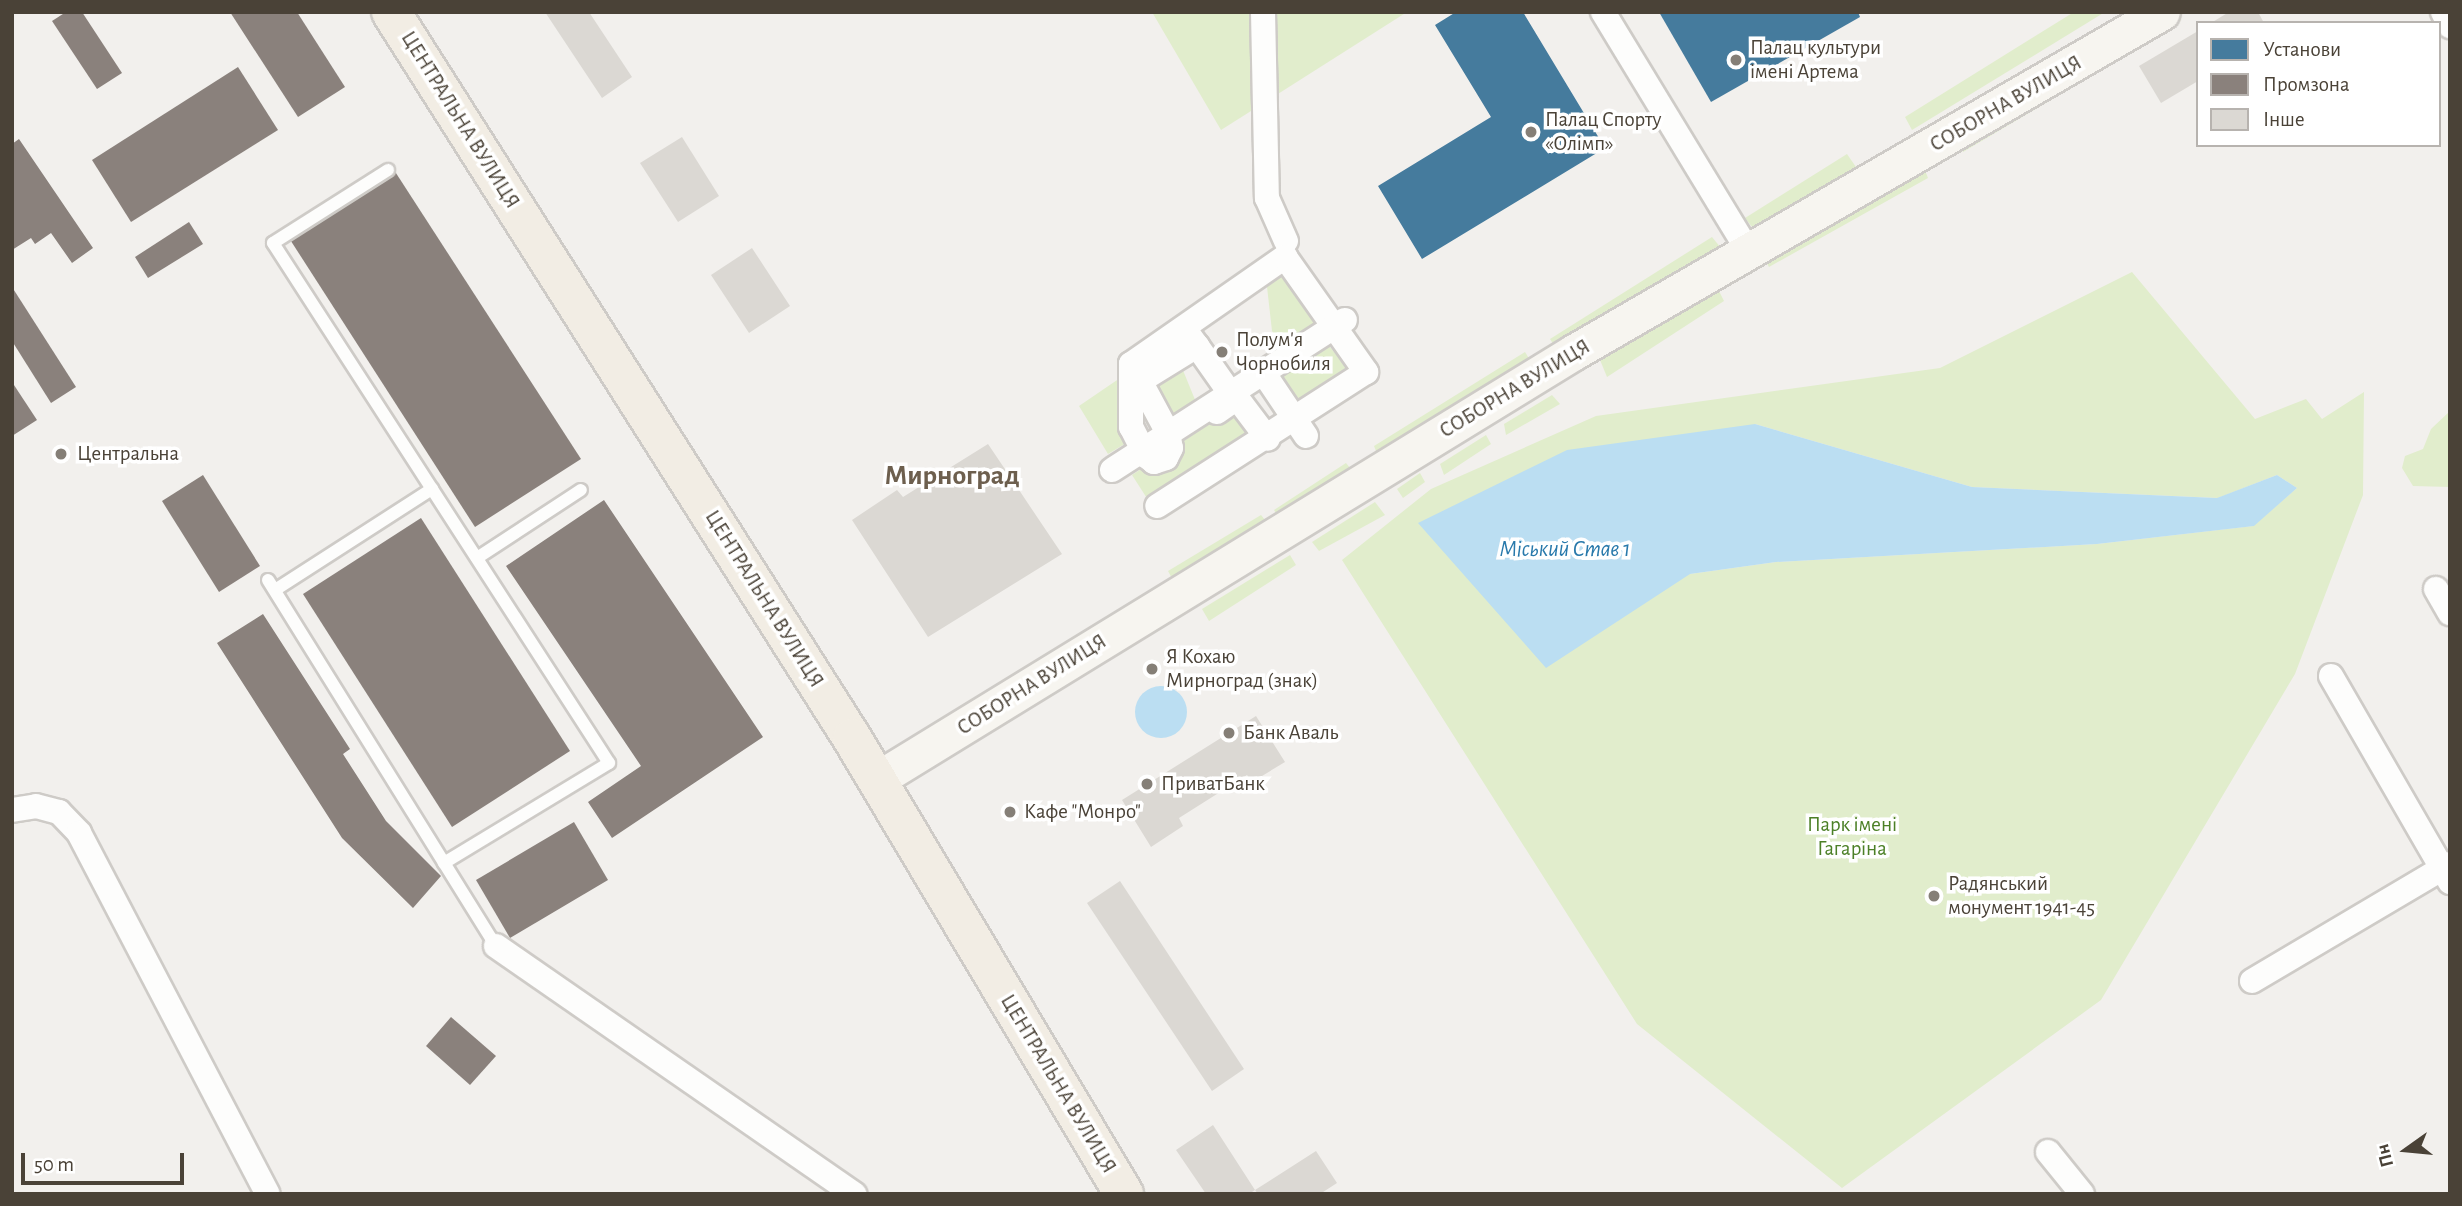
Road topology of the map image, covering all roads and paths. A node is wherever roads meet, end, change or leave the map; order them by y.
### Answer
1 (391, 12) edge
2 (1263, 12) edge
3 (1603, 12) edge
4 (2162, 12) edge
5 (2443, 12) edge
6 (2450, 26) edge
7 (388, 170) dead end
8 (1286, 242) dead end
9 (1750, 254) junction
10 (1345, 320) dead end
11 (1191, 337) junction
12 (1263, 372) junction
13 (1230, 393) junction
14 (1195, 416) junction
15 (1168, 433) junction
16 (1306, 436) dead end
17 (1268, 439) dead end
18 (1112, 470) dead end
19 (432, 489) junction
20 (581, 489) dead end
21 (1157, 506) dead end
22 (477, 558) junction
23 (2436, 589) dead end
24 (2450, 613) edge
25 (2331, 676) dead end
26 (876, 780) junction
27 (12, 810) edge
28 (444, 863) junction
29 (2447, 872) edge
30 (496, 946) joint
31 (2252, 981) dead end
32 (2048, 1152) dead end
33 (268, 1194) edge
34 (854, 1194) edge
35 (1124, 1194) edge
36 (2082, 1194) edge

1 - 26 main road, ЦЕНТРАЛЬНА ВУЛИЦЯ
2 - 8 street
3 - 9 street
4 - 9 street, СОБОРНА ВУЛИЦЯ
5 - 6 street
7 - 19 lane
9 - 26 street, СОБОРНА ВУЛИЦЯ
10 - 12 street
11 - 13 street
11 - 15 street
11 - 21 street
12 - 13 street
12 - 16 street
13 - 14 street
14 - 15 street
14 - 17 street
15 - 18 street
19 - 22 lane
19 - 28 lane
20 - 22 lane
22 - 28 lane
23 - 24 street
25 - 29 street
26 - 35 main road, ЦЕНТРАЛЬНА ВУЛИЦЯ
27 - 33 street
28 - 30 lane
29 - 31 street
30 - 34 street
32 - 36 street

